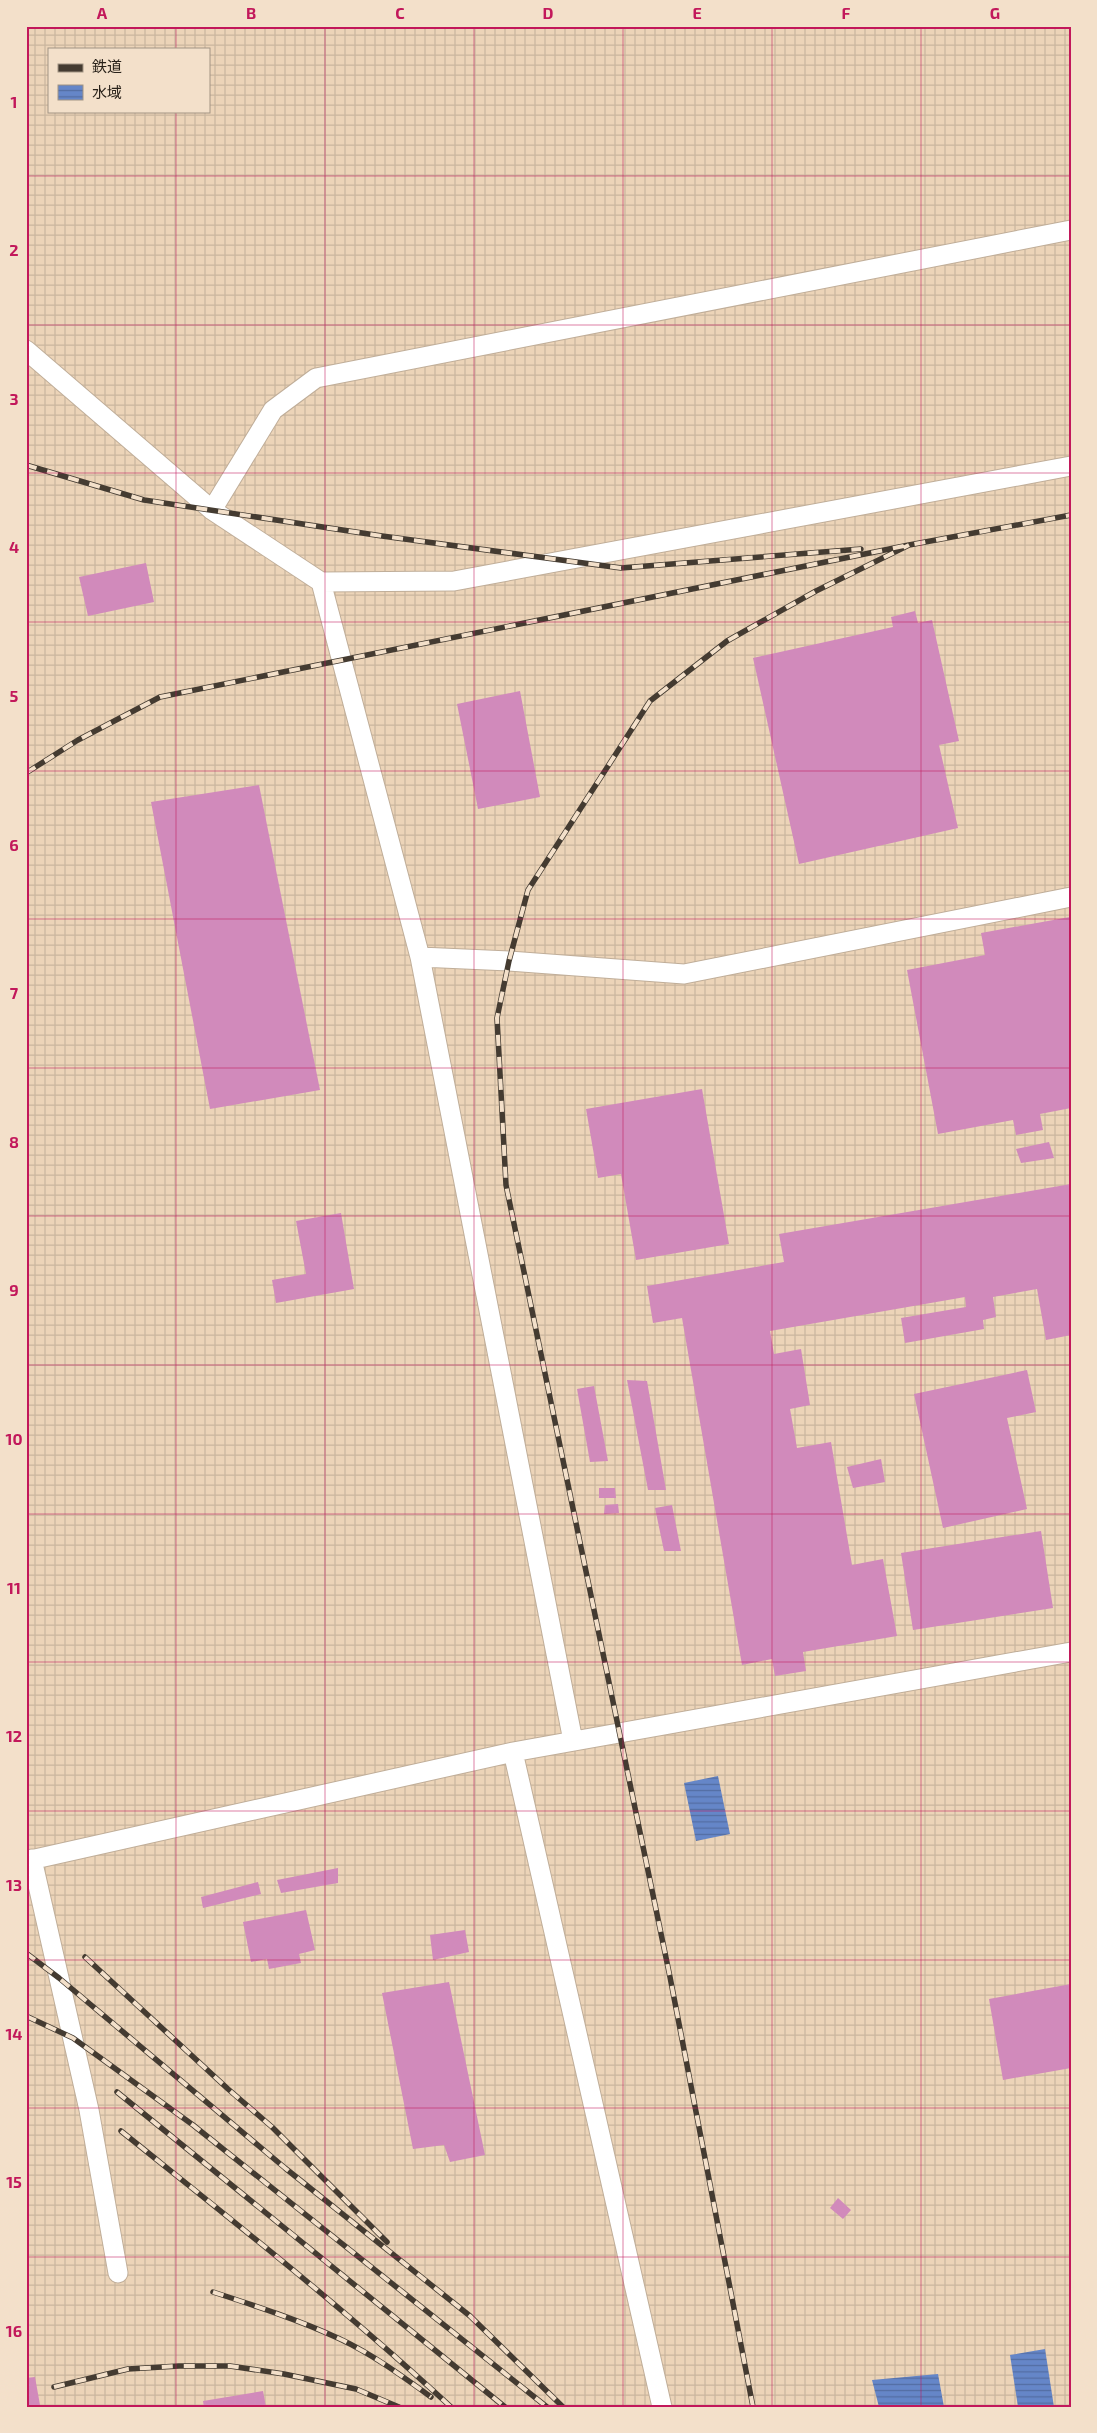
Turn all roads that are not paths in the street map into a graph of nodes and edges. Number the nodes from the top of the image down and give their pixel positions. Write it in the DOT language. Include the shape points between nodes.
graph roads {
  1 [pos="1071,230"];
  2 [pos="26,350"];
  3 [pos="1071,466"];
  4 [pos="212,510"];
  5 [pos="320,582"];
  6 [pos="1071,897"];
  7 [pos="420,957"];
  8 [pos="1071,1652"];
  9 [pos="573,1741"];
  10 [pos="513,1752"];
  11 [pos="29,1860"];
  12 [pos="118,2273"];
  13 [pos="662,2407"];
  1 -- 4 [label="lane" via="316,378 273,410"];
  2 -- 4 [label="lane"];
  3 -- 5 [label="lane" via="454,581"];
  4 -- 5 [label="lane"];
  5 -- 7 [label="lane"];
  6 -- 7 [label="lane" via="684,974"];
  7 -- 9 [label="lane"];
  8 -- 9 [label="lane"];
  9 -- 10 [label="lane"];
  10 -- 11 [label="lane"];
  10 -- 13 [label="lane"];
  11 -- 12 [label="lane" via="89,2110"];
}
